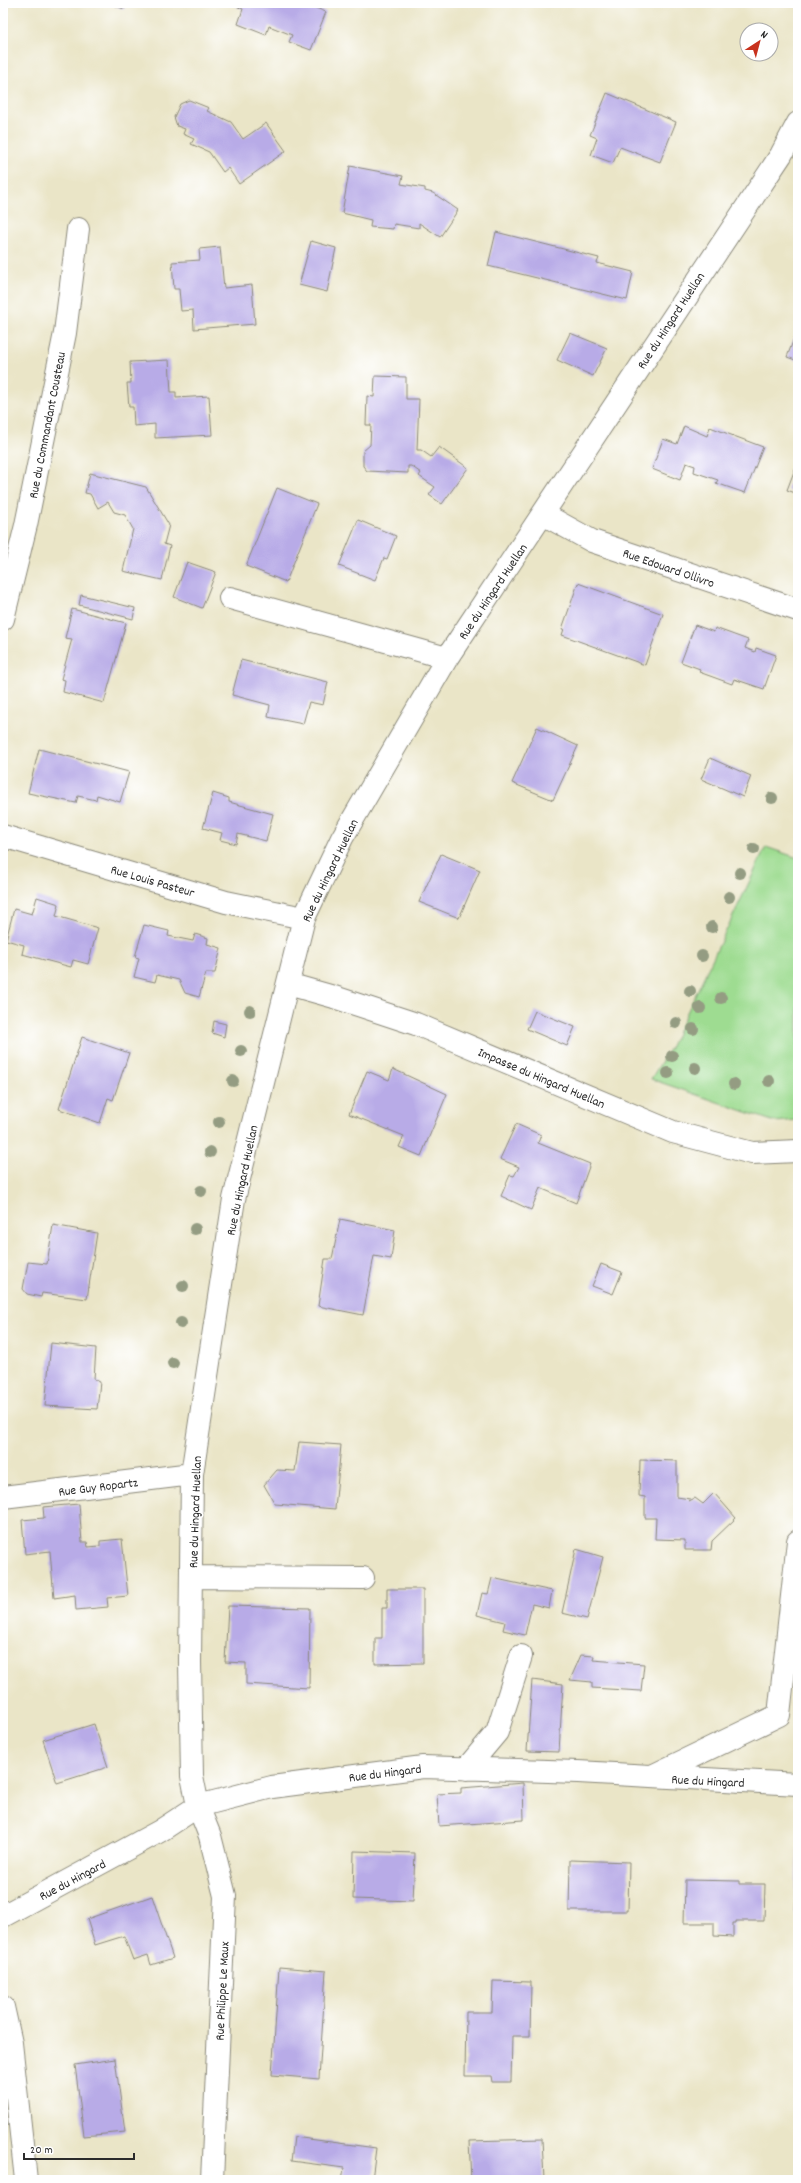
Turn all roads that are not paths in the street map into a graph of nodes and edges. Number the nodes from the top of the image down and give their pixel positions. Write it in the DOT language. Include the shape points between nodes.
graph roads {
  1 [pos="798,123"];
  2 [pos="78,229"];
  3 [pos="543,514"];
  4 [pos="230,598"];
  5 [pos="798,610"];
  6 [pos="3,619"];
  7 [pos="447,658"];
  8 [pos="3,836"];
  9 [pos="304,918"];
  10 [pos="288,984"];
  11 [pos="798,1151"];
  12 [pos="192,1474"];
  13 [pos="3,1498"];
  14 [pos="798,1541"];
  15 [pos="191,1577"];
  16 [pos="362,1578"];
  17 [pos="521,1656"];
  18 [pos="466,1769"];
  19 [pos="651,1777"];
  20 [pos="798,1784"];
  21 [pos="198,1806"];
  22 [pos="3,1916"];
  23 [pos="3,2008"];
  24 [pos="26,2180"];
  25 [pos="212,2180"];
  1 -- 3 [label="street, Rue du Hingard Huellan" via="781,155"];
  2 -- 6 [label="street, Rue du Commandant Cousteau" via="65,333 26,525"];
  3 -- 5 [label="street, Rue Edouard Ollivro" via="592,541"];
  3 -- 7 [label="street, Rue du Hingard Huellan"];
  4 -- 7 [label="street"];
  7 -- 9 [label="street, Rue du Hingard Huellan" via="342,838"];
  8 -- 9 [label="street, Rue Louis Pasteur" via="226,902"];
  9 -- 10 [label="street, Rue du Hingard Huellan"];
  10 -- 11 [label="street, Impasse du Hingard Huellan" via="334,996 416,1024 673,1132 752,1153"];
  10 -- 12 [label="street, Rue du Hingard Huellan" via="234,1199"];
  12 -- 13 [label="street, Rue Guy Ropartz"];
  12 -- 15 [label="street, Rue du Hingard Huellan"];
  14 -- 19 [label="street" via="779,1715"];
  15 -- 16 [label="street"];
  15 -- 21 [label="street, Rue du Hingard Huellan" via="192,1776"];
  17 -- 18 [label="street" via="497,1732"];
  18 -- 19 [label="street, Rue du Hingard"];
  18 -- 21 [label="street, Rue du Hingard" via="423,1767 272,1787"];
  19 -- 20 [label="street, Rue du Hingard"];
  21 -- 22 [label="street, Rue du Hingard" via="160,1831"];
  21 -- 25 [label="street, Rue Philippe Le Maux" via="210,1836 225,1896"];
  23 -- 24 [label="street" via="11,2043"];
}
